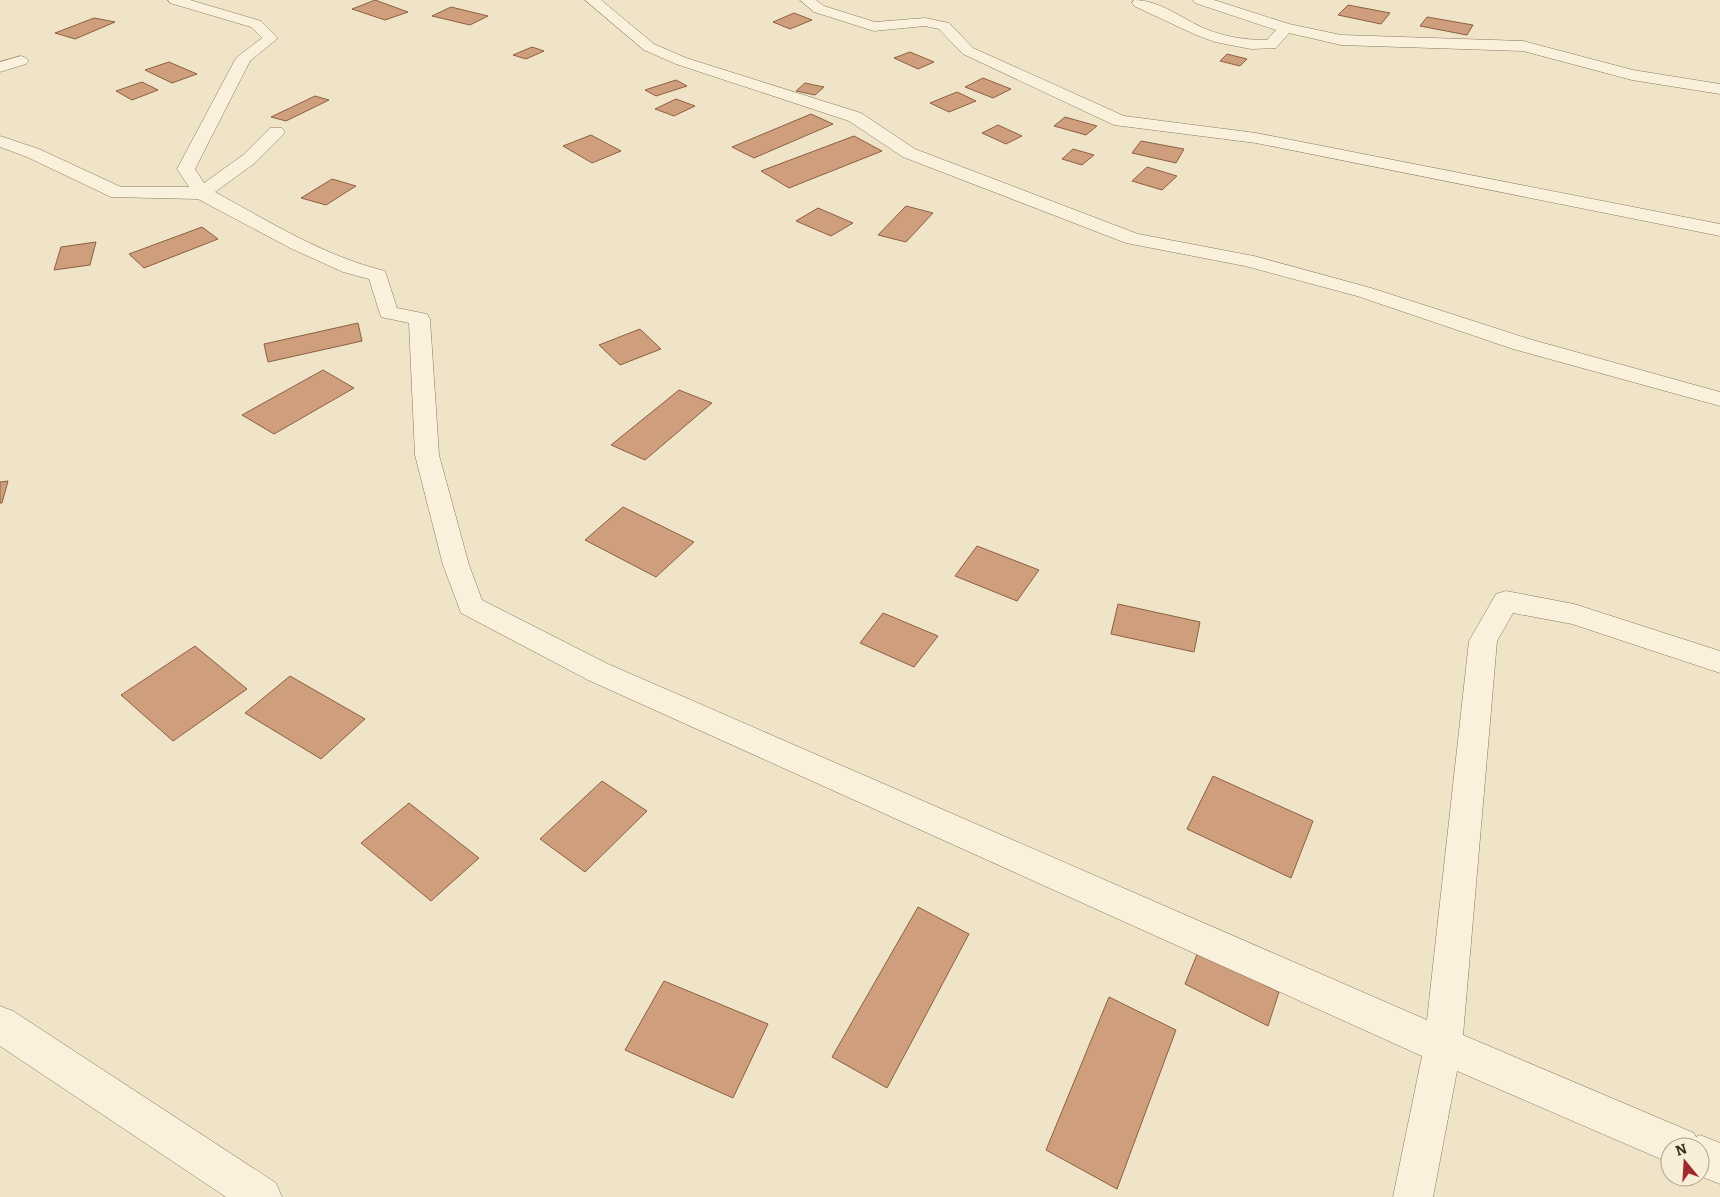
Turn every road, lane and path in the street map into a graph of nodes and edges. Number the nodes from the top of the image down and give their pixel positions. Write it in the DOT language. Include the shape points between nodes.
graph roads {
  1 [pos="175,0"];
  2 [pos="592,0"];
  3 [pos="807,0"];
  4 [pos="1200,0"];
  5 [pos="1139,3"];
  6 [pos="1285,28"];
  7 [pos="21,61"];
  8 [pos="0,67"];
  9 [pos="1720,89"];
  10 [pos="276,132"];
  11 [pos="0,141"];
  12 [pos="202,193"];
  13 [pos="1720,230"];
  14 [pos="1720,399"];
  15 [pos="1720,662"];
  16 [pos="0,1024"];
  17 [pos="1443,1046"];
  18 [pos="1660,1138"];
  19 [pos="262,1197"];
  20 [pos="1413,1197"];
  1 -- 12 [label="street" via="256,24 271,38 244,58 186,169"];
  2 -- 14 [label="street" via="649,47 681,61 855,117 909,152 1133,239 1247,260 1364,292 1521,344"];
  3 -- 13 [label="street" via="819,9 874,27 925,22 944,26 968,51 1120,121 1256,138"];
  4 -- 6 [label="street"];
  5 -- 6 [label="street" via="1157,8 1193,29 1245,46 1271,45"];
  6 -- 9 [label="street" via="1341,40 1523,46 1632,75"];
  7 -- 8 [label="street"];
  10 -- 12 [label="street" via="249,159"];
  11 -- 12 [label="street" via="118,193"];
  12 -- 17 [label="street" via="297,244 350,268 378,275 388,313 419,319 428,455 456,565 471,606 598,672"];
  15 -- 17 [label="street" via="1574,614 1506,601 1483,641"];
  16 -- 19 [label="street"];
  17 -- 18 [label="street"];
  17 -- 20 [label="street"];
}
